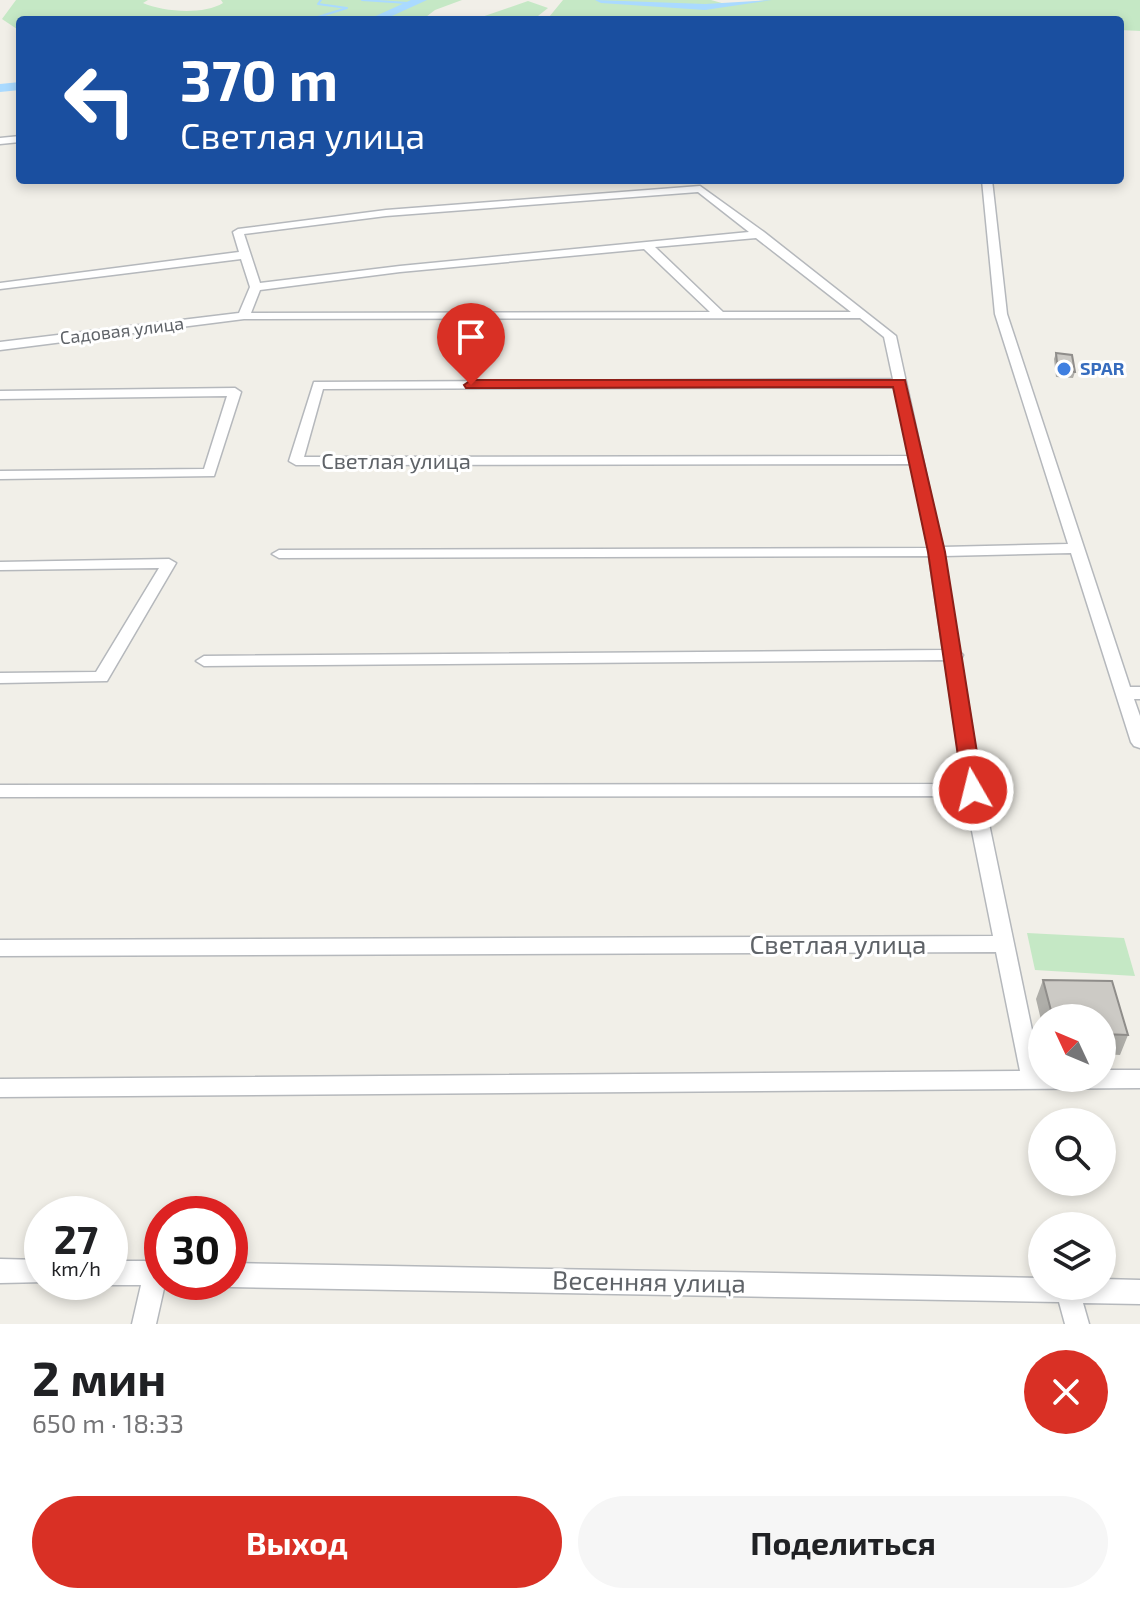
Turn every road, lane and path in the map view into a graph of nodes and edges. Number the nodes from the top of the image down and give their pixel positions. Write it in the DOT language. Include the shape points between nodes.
graph roads {
  1 [pos="987,184"];
  2 [pos="760,234"];
  3 [pos="646,245"];
  4 [pos="244,255"];
  5 [pos="0,286"];
  6 [pos="256,287"];
  7 [pos="720,315"];
  8 [pos="862,315"];
  9 [pos="244,316"];
  10 [pos="0,346"];
  11 [pos="900,383"];
  12 [pos="0,395"];
  13 [pos="916,460"];
  14 [pos="0,475"];
  15 [pos="1077,548"];
  16 [pos="936,552"];
  17 [pos="279,554"];
  18 [pos="0,566"];
  19 [pos="955,655"];
  20 [pos="204,661"];
  21 [pos="0,678"];
  22 [pos="1132,693"];
  23 [pos="1140,742"];
  24 [pos="973,790"];
  25 [pos="0,791"];
  26 [pos="1004,944"];
  27 [pos="0,948"];
  28 [pos="1028,1059"];
  29 [pos="1028,1078"];
  30 [pos="1116,1079"];
  31 [pos="1140,1079"];
  32 [pos="0,1088"];
  33 [pos="0,1271"];
  34 [pos="24,1272"];
  35 [pos="248,1275"];
  36 [pos="1028,1289"];
  37 [pos="1116,1291"];
  38 [pos="1140,1292"];
  39 [pos="151,1300"];
  40 [pos="1071,1300"];
  41 [pos="144,1324"];
  42 [pos="1077,1324"];
  1 -- 15 [label="street" via="999,306"];
  2 -- 3 [label="street"];
  2 -- 4 [label="street" via="700,189 386,213 238,232"];
  2 -- 8 [label="street"];
  3 -- 6 [label="street"];
  3 -- 7 [label="street"];
  4 -- 5 [label="street"];
  4 -- 6 [label="street"];
  6 -- 9 [label="street"];
  7 -- 8 [label="street"];
  7 -- 9 [label="street"];
  8 -- 11 [label="street" via="890,336"];
  9 -- 10 [label="street, Садовая улица"];
  11 -- 13 [label="street"];
  11 -- 13 [label="street, Светлая улица" via="318,385 296,461"];
  12 -- 14 [label="street" via="235,392 209,473"];
  13 -- 16 [label="street"];
  15 -- 16 [label="street"];
  15 -- 22 [label="street"];
  16 -- 17 [label="street"];
  16 -- 19 [label="street"];
  18 -- 21 [label="street" via="169,563 101,677"];
  19 -- 20 [label="street"];
  19 -- 24 [label="street"];
  22 -- 23 [label="street"];
  24 -- 25 [label="street"];
  24 -- 26 [label="street"];
  26 -- 27 [label="street, Светлая улица"];
  26 -- 28 [label="street"];
  29 -- 32 [label="street"];
  30 -- 31 [label="street"];
  33 -- 34 [label="street"];
  35 -- 36 [label="street, Весенняя улица"];
  37 -- 38 [label="street, Весенняя улица"];
  39 -- 41 [label="street"];
  40 -- 42 [label="street"];
}
